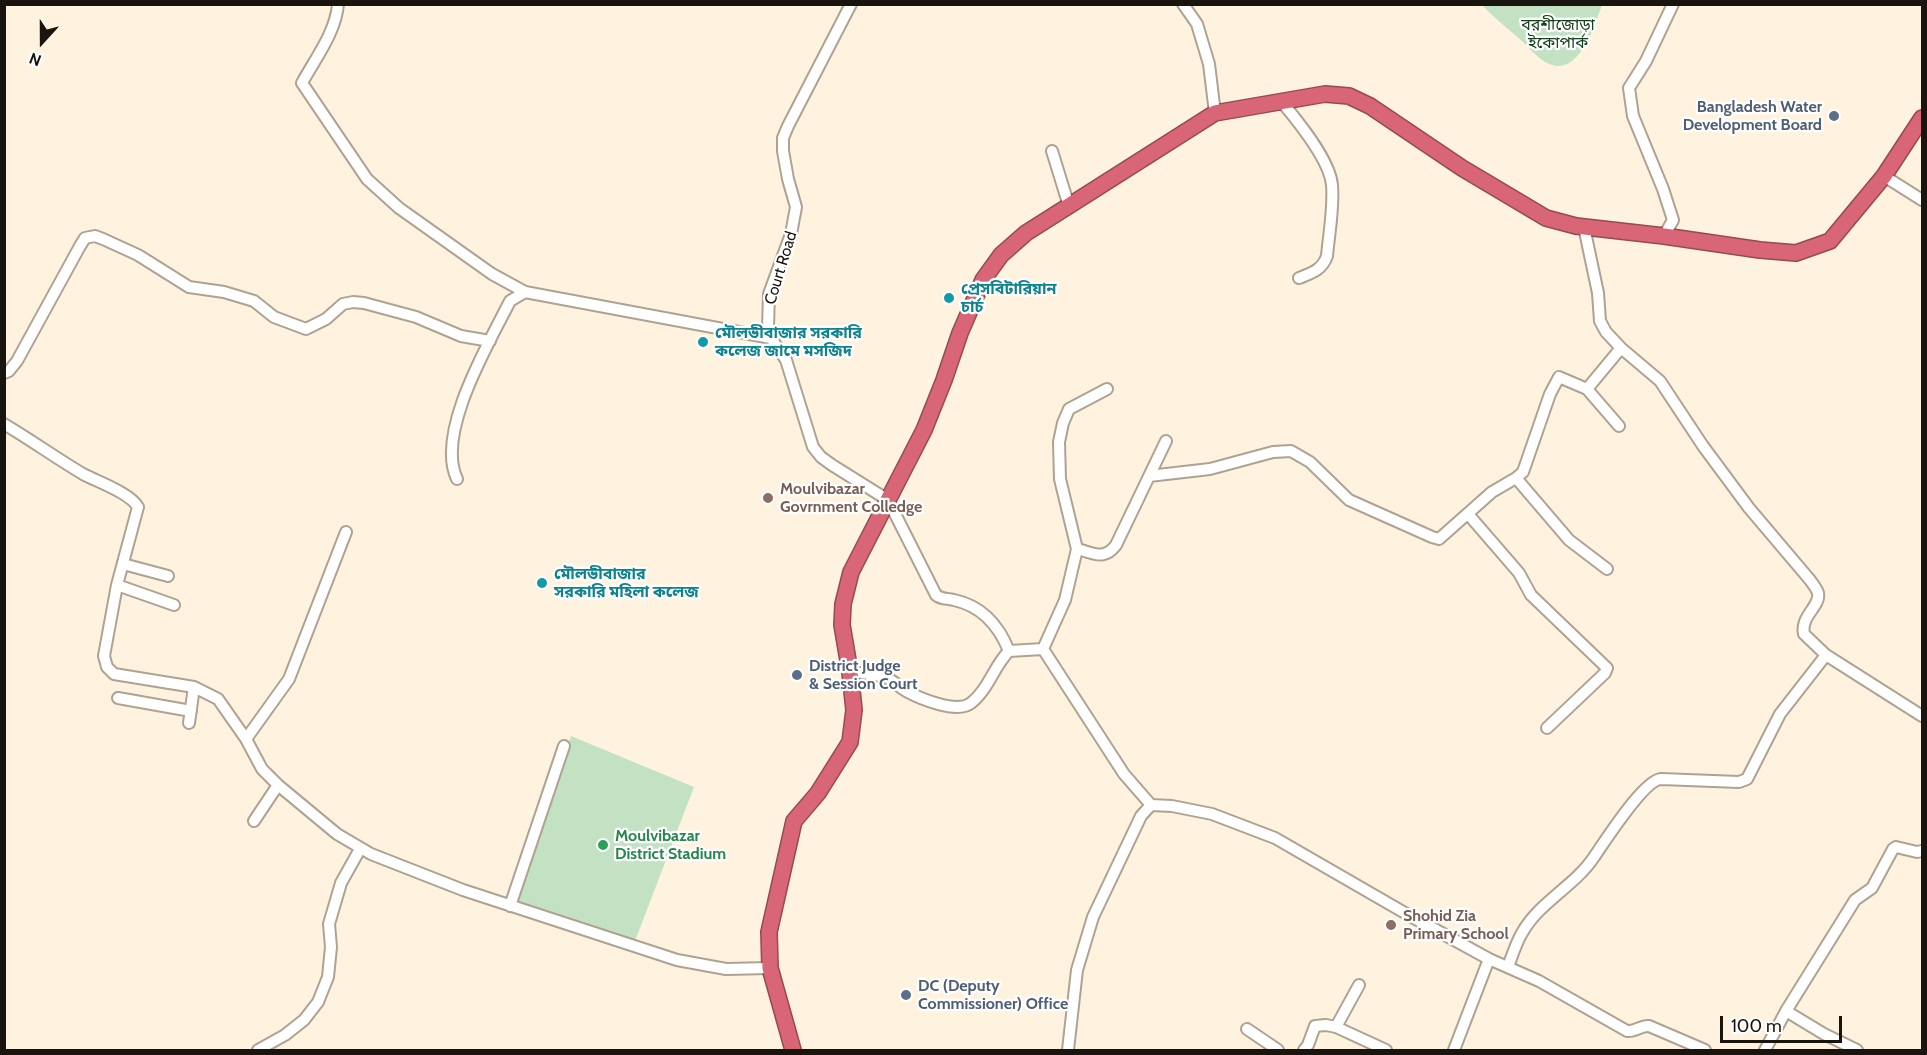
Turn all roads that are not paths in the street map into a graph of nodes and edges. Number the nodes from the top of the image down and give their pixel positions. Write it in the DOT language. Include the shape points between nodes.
graph roads {
  1 [pos="338,4"];
  2 [pos="851,4"];
  3 [pos="1183,4"];
  4 [pos="1673,4"];
  5 [pos="1281,101"];
  6 [pos="1215,113"];
  7 [pos="1923,118"];
  8 [pos="1052,151"];
  9 [pos="1884,176"];
  10 [pos="1923,200"];
  11 [pos="1069,206"];
  12 [pos="1584,227"];
  13 [pos="1664,236"];
  14 [pos="1299,278"];
  15 [pos="525,292"];
  16 [pos="771,338"];
  17 [pos="490,341"];
  18 [pos="1621,348"];
  19 [pos="4,373"];
  20 [pos="1107,389"];
  21 [pos="1587,389"];
  22 [pos="4,423"];
  23 [pos="1619,426"];
  24 [pos="1166,441"];
  25 [pos="1149,476"];
  26 [pos="1516,478"];
  27 [pos="457,479"];
  28 [pos="888,500"];
  29 [pos="1468,514"];
  30 [pos="346,532"];
  31 [pos="1077,549"];
  32 [pos="123,564"];
  33 [pos="1608,569"];
  34 [pos="168,576"];
  35 [pos="117,585"];
  36 [pos="174,605"];
  37 [pos="1042,649"];
  38 [pos="1009,651"];
  39 [pos="1826,655"];
  40 [pos="850,672"];
  41 [pos="194,687"];
  42 [pos="118,698"];
  43 [pos="191,711"];
  44 [pos="1923,716"];
  45 [pos="189,723"];
  46 [pos="1547,728"];
  47 [pos="246,739"];
  48 [pos="564,746"];
  49 [pos="278,785"];
  50 [pos="1151,805"];
  51 [pos="254,821"];
  52 [pos="360,849"];
  53 [pos="1923,851"];
  54 [pos="510,906"];
  55 [pos="1489,959"];
  56 [pos="1508,967"];
  57 [pos="770,968"];
  58 [pos="1359,985"];
  59 [pos="1786,1011"];
  60 [pos="1336,1027"];
  61 [pos="1246,1029"];
  62 [pos="258,1050"];
  63 [pos="793,1050"];
  64 [pos="1068,1050"];
  65 [pos="1278,1050"];
  66 [pos="1304,1050"];
  67 [pos="1386,1050"];
  68 [pos="1454,1050"];
  69 [pos="1705,1050"];
  70 [pos="1765,1050"];
  71 [pos="1857,1050"];
  1 -- 15 [label="street" via="326,41 302,83 312,99 367,179 399,208 492,274"];
  2 -- 16 [label="street, Court Road" via="783,138 796,207 791,234 769,294"];
  3 -- 6 [label="street" via="1197,24 1209,64"];
  4 -- 13 [label="street" via="1629,88 1633,116 1673,220"];
  5 -- 6 [label="highway"];
  5 -- 12 [label="highway" via="1325,94 1349,96 1546,218"];
  5 -- 14 [label="street" via="1299,121 1328,168 1332,184 1327,256 1315,272"];
  6 -- 11 [label="highway"];
  7 -- 9 [label="highway"];
  8 -- 11 [label="street"];
  9 -- 10 [label="street"];
  9 -- 13 [label="highway" via="1830,241 1796,253"];
  11 -- 28 [label="highway" via="1026,233 1001,255 983,280 924,430"];
  12 -- 13 [label="highway"];
  12 -- 18 [label="street" via="1600,321"];
  15 -- 16 [label="street"];
  15 -- 17 [label="street" via="510,301"];
  16 -- 28 [label="street, Court Road" via="786,360 813,447 832,465"];
  17 -- 19 [label="street" via="461,336 416,317 364,303 343,304 326,320 306,329 274,317 254,301 189,287 138,255 95,236 85,238 17,361"];
  17 -- 27 [label="street" via="463,400 451,443 452,469"];
  18 -- 21 [label="street"];
  18 -- 39 [label="street" via="1660,381 1749,508 1810,580 1818,598 1803,621 1804,634"];
  20 -- 31 [label="street" via="1069,409 1059,442 1060,479"];
  21 -- 23 [label="street"];
  21 -- 26 [label="street" via="1559,377 1522,472"];
  22 -- 32 [label="street" via="136,504 138,512"];
  24 -- 25 [label="street"];
  25 -- 29 [label="street" via="1210,469 1291,451 1310,462 1349,500 1432,537 1446,535"];
  25 -- 31 [label="street" via="1110,553"];
  26 -- 29 [label="street" via="1492,492"];
  26 -- 33 [label="street" via="1569,540"];
  28 -- 38 [label="street" via="936,595 962,602 987,616 1002,634"];
  28 -- 40 [label="highway" via="851,572 843,604 842,625"];
  29 -- 46 [label="street" via="1519,573 1531,595 1607,668"];
  30 -- 47 [label="street" via="289,679"];
  31 -- 37 [label="street" via="1065,600"];
  32 -- 34 [label="street"];
  32 -- 35 [label="street"];
  35 -- 36 [label="street"];
  35 -- 41 [label="street" via="104,656 107,667 114,674"];
  37 -- 38 [label="street"];
  37 -- 50 [label="street" via="1124,774"];
  38 -- 40 [label="street" via="984,689 962,708 916,695 880,676"];
  39 -- 44 [label="street"];
  39 -- 56 [label="street" via="1780,714 1747,779 1739,783 1653,781 1621,817 1589,865 1525,929"];
  40 -- 57 [label="highway" via="854,710 850,742 818,793 794,821 769,932"];
  41 -- 43 [label="street"];
  41 -- 47 [label="street" via="218,699"];
  42 -- 43 [label="street"];
  43 -- 45 [label="street"];
  47 -- 49 [label="street" via="262,769"];
  48 -- 54 [label="street"];
  49 -- 51 [label="street"];
  49 -- 52 [label="street"];
  50 -- 55 [label="street" via="1212,814 1275,838"];
  50 -- 64 [label="street" via="1141,816 1093,917 1077,970"];
  52 -- 54 [label="street"];
  52 -- 62 [label="street" via="341,883 330,924 328,977 318,1002 304,1020"];
  53 -- 59 [label="street" via="1893,849 1872,888 1855,900"];
  54 -- 57 [label="street" via="677,960 726,969"];
  55 -- 56 [label="street"];
  55 -- 68 [label="street"];
  56 -- 69 [label="street" via="1628,1031 1649,1026"];
  57 -- 63 [label="highway"];
  58 -- 60 [label="street"];
  59 -- 70 [label="street"];
  59 -- 71 [label="street"];
  60 -- 66 [label="street" via="1315,1026"];
  60 -- 67 [label="street"];
  61 -- 65 [label="street"];
}
